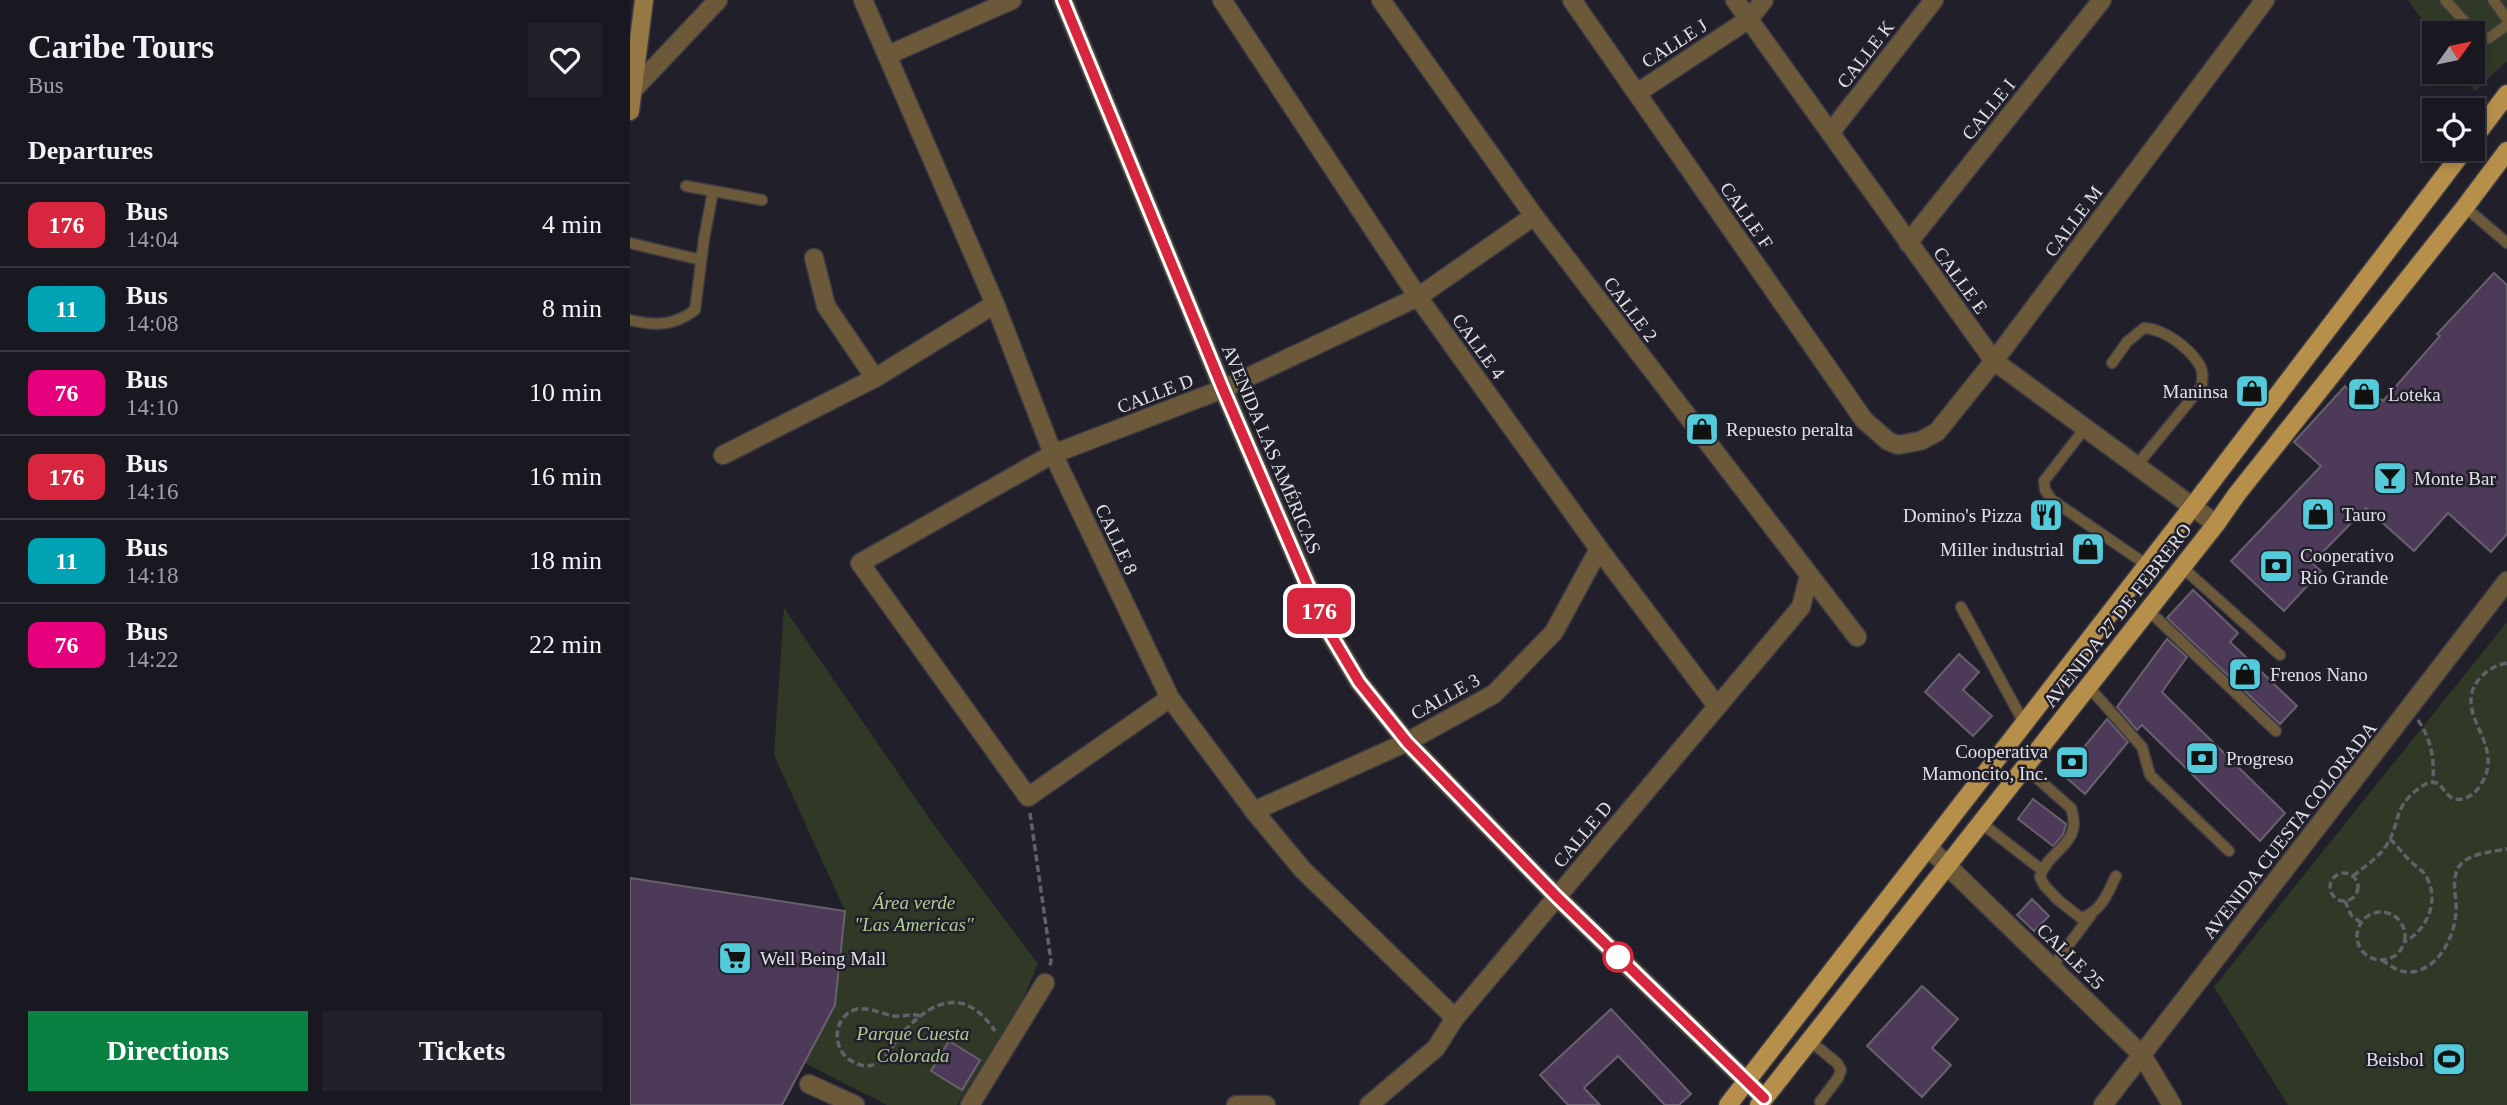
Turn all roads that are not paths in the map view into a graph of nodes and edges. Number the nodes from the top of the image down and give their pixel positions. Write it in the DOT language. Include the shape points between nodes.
graph roads {
  1 [pos="644,0"];
  2 [pos="718,0"];
  3 [pos="863,0"];
  4 [pos="1012,0"];
  5 [pos="1063,0"];
  6 [pos="1222,0"];
  7 [pos="1381,0"];
  8 [pos="1572,0"];
  9 [pos="1735,0"];
  10 [pos="1764,0"];
  11 [pos="1934,0"];
  12 [pos="2102,0"];
  13 [pos="2265,0"];
  14 [pos="2445,0"];
  15 [pos="2493,0"];
  16 [pos="1749,19"];
  17 [pos="2507,19"];
  18 [pos="2507,25"];
  19 [pos="888,55"];
  20 [pos="633,67"];
  21 [pos="633,90"];
  22 [pos="1637,93"];
  23 [pos="2507,94"];
  24 [pos="630,111"];
  25 [pos="2485,123"];
  26 [pos="1830,133"];
  27 [pos="2507,151"];
  28 [pos="2456,161"];
  29 [pos="686,186"];
  30 [pos="713,191"];
  31 [pos="762,200"];
  32 [pos="2465,207"];
  33 [pos="1534,216"];
  34 [pos="630,243"];
  35 [pos="1908,243"];
  36 [pos="2507,243"];
  37 [pos="814,258"];
  38 [pos="701,260"];
  39 [pos="1418,297"];
  40 [pos="995,304"];
  41 [pos="630,320"];
  42 [pos="1994,361"];
  43 [pos="2112,363"];
  44 [pos="875,378"];
  45 [pos="1223,389"];
  46 [pos="2085,428"];
  47 [pos="1898,445"];
  48 [pos="723,454"];
  49 [pos="1053,454"];
  50 [pos="2137,465"];
  51 [pos="2193,506"];
  52 [pos="2216,524"];
  53 [pos="1599,549"];
  54 [pos="2147,565"];
  55 [pos="2182,567"];
  56 [pos="1809,576"];
  57 [pos="2507,580"];
  58 [pos="1961,607"];
  59 [pos="2148,610"];
  60 [pos="1857,636"];
  61 [pos="2280,655"];
  62 [pos="2088,686"];
  63 [pos="1170,698"];
  64 [pos="1717,706"];
  65 [pos="2024,723"];
  66 [pos="2276,732"];
  67 [pos="1407,742"];
  68 [pos="2024,767"];
  69 [pos="1254,811"];
  70 [pos="1980,822"];
  71 [pos="1928,847"];
  72 [pos="2229,851"];
  73 [pos="1948,866"];
  74 [pos="2042,870"];
  75 [pos="2116,876"];
  76 [pos="1557,897"];
  77 [pos="2091,915"];
  78 [pos="2052,967"];
  79 [pos="1045,983"];
  80 [pos="1455,1018"];
  81 [pos="1810,1041"];
  82 [pos="2143,1055"];
  83 [pos="1746,1081"];
  84 [pos="809,1084"];
  85 [pos="1761,1102"];
  86 [pos="1820,1102"];
  87 [pos="855,1105"];
  88 [pos="970,1105"];
  89 [pos="1236,1105"];
  90 [pos="1266,1105"];
  91 [pos="1369,1105"];
  92 [pos="1728,1105"];
  93 [pos="2103,1105"];
  94 [pos="2172,1105"];
  1 -- 20 [label="main road"];
  2 -- 21 [label="street"];
  3 -- 19 [label="street, CALLE 8"];
  4 -- 19 [label="street"];
  5 -- 45 [label="street, AVENIDA LAS AMÉRICAS"];
  6 -- 39 [label="street, CALLE 4"];
  7 -- 33 [label="street, CALLE 2"];
  8 -- 22 [label="street, CALLE F"];
  9 -- 16 [label="street, CALLE E"];
  10 -- 16 [label="street, CALLE J"];
  11 -- 26 [label="street, CALLE K"];
  12 -- 35 [label="street, CALLE I"];
  13 -- 42 [label="street, CALLE M"];
  14 -- 18 [label="lane" via="2478,36 2489,38"];
  15 -- 17 [label="lane"];
  16 -- 22 [label="street, CALLE J"];
  16 -- 26 [label="street, CALLE E"];
  19 -- 40 [label="street, CALLE 8"];
  20 -- 21 [label="main road"];
  21 -- 24 [label="main road"];
  22 -- 47 [label="street, CALLE F" via="1864,420"];
  23 -- 25 [label="main road"];
  26 -- 35 [label="street, CALLE E"];
  27 -- 32 [label="main road, AVENIDA 27 DE FEBRERO"];
  28 -- 51 [label="main road, AVENIDA 27 DE FEBRERO"];
  29 -- 30 [label="lane"];
  30 -- 31 [label="lane"];
  30 -- 38 [label="lane"];
  32 -- 36 [label="lane"];
  32 -- 52 [label="main road, AVENIDA 27 DE FEBRERO"];
  33 -- 39 [label="street, CALLE D"];
  33 -- 56 [label="street, CALLE 2"];
  34 -- 38 [label="lane"];
  35 -- 42 [label="street, CALLE E"];
  37 -- 44 [label="street" via="825,306"];
  38 -- 41 [label="lane" via="695,310 665,325"];
  39 -- 45 [label="street, CALLE D"];
  39 -- 53 [label="street, CALLE 4"];
  40 -- 44 [label="street"];
  40 -- 49 [label="street, CALLE 8"];
  42 -- 46 [label="street, CALLE E"];
  42 -- 47 [label="street, CALLE M" via="1937,432"];
  43 -- 50 [label="lane" via="2144,328 2158,329 2199,364 2203,374 2202,386"];
  44 -- 48 [label="street"];
  45 -- 49 [label="street, CALLE D"];
  45 -- 67 [label="street, AVENIDA LAS AMÉRICAS" via="1325,625 1359,682"];
  46 -- 50 [label="street, CALLE E"];
  46 -- 54 [label="lane" via="2044,481 2045,490 2052,500"];
  49 -- 63 [label="street, CALLE 8"];
  49 -- 63 [label="street, CALLE D" via="860,563 1028,797"];
  50 -- 51 [label="street, CALLE E"];
  51 -- 52 [label="street, CALLE E"];
  51 -- 54 [label="main road, AVENIDA 27 DE FEBRERO"];
  52 -- 55 [label="main road, AVENIDA 27 DE FEBRERO"];
  53 -- 64 [label="street, CALLE 4"];
  53 -- 67 [label="street, CALLE 3" via="1554,632 1494,694"];
  54 -- 65 [label="main road, AVENIDA 27 DE FEBRERO"];
  55 -- 59 [label="main road, AVENIDA 27 DE FEBRERO"];
  55 -- 61 [label="lane"];
  56 -- 60 [label="street, CALLE 2"];
  56 -- 64 [label="street, CALLE D" via="1801,607"];
  57 -- 82 [label="street, AVENIDA CUESTA COLORADA"];
  58 -- 65 [label="lane"];
  59 -- 62 [label="main road, AVENIDA 27 DE FEBRERO"];
  59 -- 66 [label="lane"];
  62 -- 68 [label="main road, AVENIDA 27 DE FEBRERO"];
  62 -- 72 [label="lane" via="2142,747 2150,775"];
  63 -- 69 [label="street, CALLE 8"];
  64 -- 76 [label="street, CALLE D"];
  65 -- 71 [label="main road, AVENIDA 27 DE FEBRERO"];
  67 -- 69 [label="street, CALLE 3"];
  67 -- 76 [label="street, AVENIDA LAS AMÉRICAS"];
  68 -- 70 [label="main road, AVENIDA 27 DE FEBRERO"];
  68 -- 74 [label="lane" via="2071,808 2074,817 2074,832"];
  69 -- 80 [label="street, CALLE 8" via="1302,869"];
  70 -- 73 [label="main road, AVENIDA 27 DE FEBRERO"];
  70 -- 74 [label="lane"];
  71 -- 73 [label="street, CALLE 25"];
  71 -- 83 [label="main road, AVENIDA 27 DE FEBRERO"];
  73 -- 78 [label="street, CALLE 25"];
  73 -- 81 [label="main road, AVENIDA 27 DE FEBRERO"];
  74 -- 77 [label="lane" via="2043,885 2058,900 2081,918"];
  75 -- 77 [label="lane"];
  76 -- 80 [label="street, CALLE D"];
  76 -- 83 [label="street, AVENIDA LAS AMÉRICAS"];
  77 -- 78 [label="lane"];
  78 -- 82 [label="street, CALLE 25"];
  79 -- 88 [label="street"];
  80 -- 91 [label="street, CALLE D" via="1436,1048"];
  81 -- 85 [label="main road, AVENIDA 27 DE FEBRERO"];
  81 -- 86 [label="lane" via="1841,1070"];
  82 -- 93 [label="street, AVENIDA CUESTA COLORADA"];
  82 -- 94 [label="street, CALLE 25"];
  83 -- 85 [label="street, AVENIDA LAS AMÉRICAS"];
  83 -- 92 [label="main road, AVENIDA 27 DE FEBRERO"];
  84 -- 87 [label="street"];
  89 -- 90 [label="street"];
}
